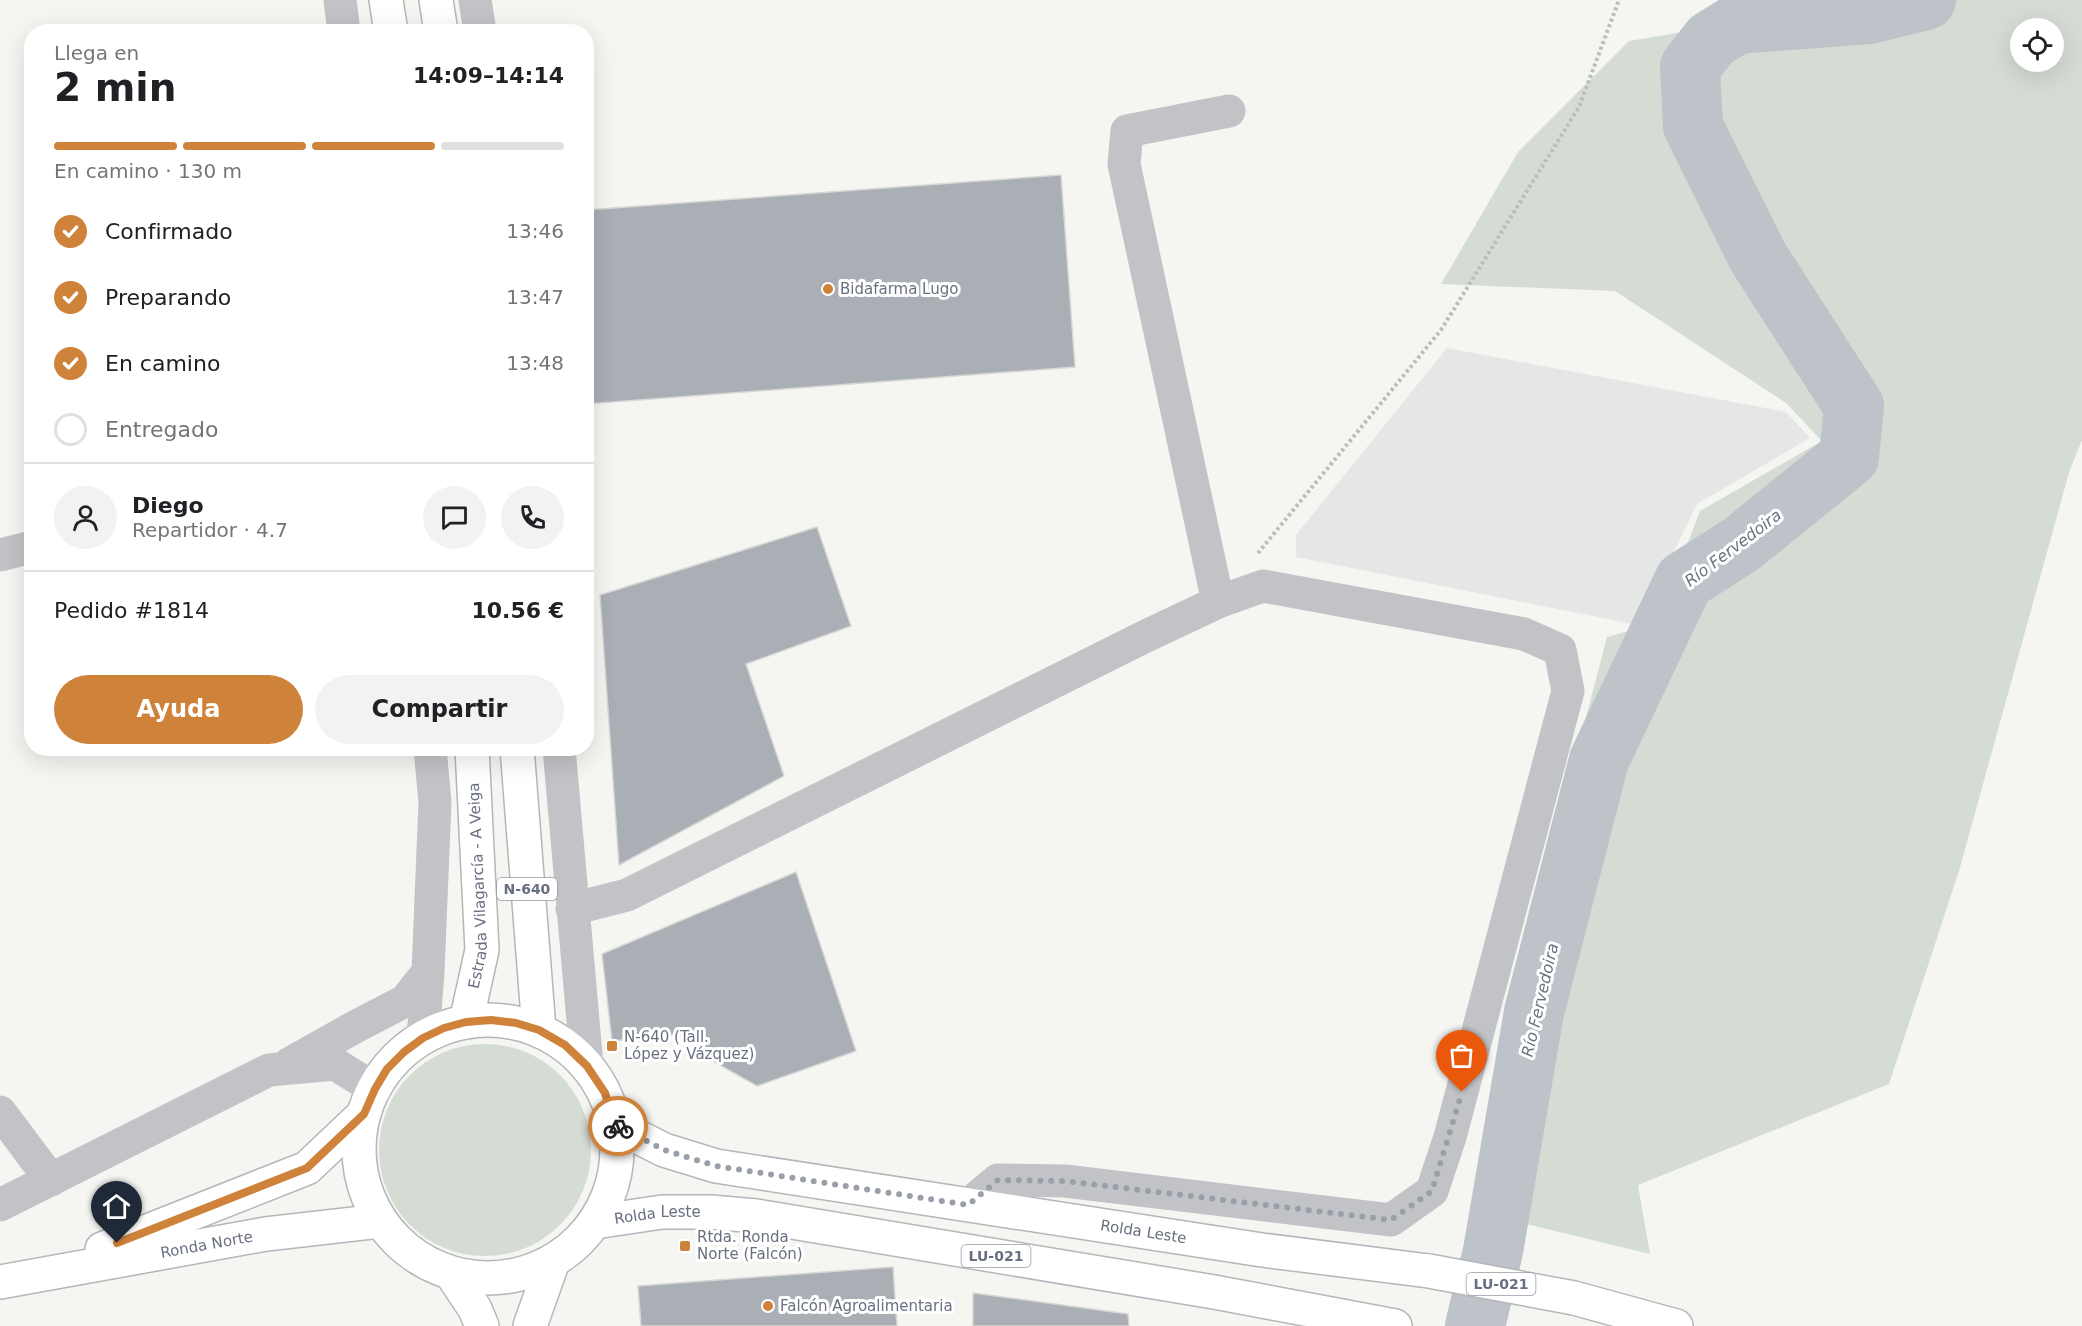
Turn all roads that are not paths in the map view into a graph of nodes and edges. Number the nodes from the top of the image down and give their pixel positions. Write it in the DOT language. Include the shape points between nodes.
graph roads {
  1 [pos="340,0"];
  2 [pos="386,0"];
  3 [pos="436,0"];
  4 [pos="475,0"];
  5 [pos="343,24"];
  6 [pos="390,24"];
  7 [pos="440,24"];
  8 [pos="479,24"];
  9 [pos="1229,111"];
  10 [pos="24,549"];
  11 [pos="0,555"];
  12 [pos="1218,602"];
  13 [pos="431,756"];
  14 [pos="471,756"];
  15 [pos="518,756"];
  16 [pos="560,756"];
  17 [pos="572,909"];
  18 [pos="428,972"];
  19 [pos="466,1022"];
  20 [pos="539,1030"];
  21 [pos="423,1038"];
  22 [pos="587,1066"];
  23 [pos="280,1069"];
  24 [pos="369,1101"];
  25 [pos="0,1112"];
  26 [pos="615,1125"];
  27 [pos="51,1180"];
  28 [pos="0,1205"];
  29 [pos="968,1205"];
  30 [pos="380,1221"];
  31 [pos="595,1222"];
  32 [pos="553,1261"];
  33 [pos="452,1273"];
  34 [pos="33,1276"];
  35 [pos="0,1282"];
  36 [pos="482,1326"];
  37 [pos="530,1326"];
  38 [pos="1395,1326"];
  39 [pos="1676,1326"];
  1 -- 5 [label="street"];
  2 -- 6 [label="main road"];
  3 -- 7 [label="main road"];
  4 -- 8 [label="street"];
  9 -- 12 [label="street" via="1127,131 1124,164"];
  10 -- 11 [label="street"];
  12 -- 17 [label="street" via="627,895"];
  12 -- 29 [label="street" via="1263,586 1524,634 1560,650 1568,691 1450,1137 1432,1191 1391,1220 1065,1181 998,1180"];
  13 -- 18 [label="street" via="435,802"];
  14 -- 19 [label="main road, Estrada Vilagarcía - A Veiga / N-640" via="482,950"];
  15 -- 20 [label="main road, N-640"];
  16 -- 17 [label="street"];
  17 -- 22 [label="street"];
  18 -- 21 [label="street"];
  18 -- 23 [label="street" via="405,1001"];
  19 -- 20 [label="main road" via="491,1020"];
  19 -- 21 [label="main road"];
  20 -- 22 [label="main road" via="565,1045"];
  21 -- 24 [label="main road" via="387,1069"];
  22 -- 26 [label="main road" via="605,1093"];
  23 -- 24 [label="street" via="335,1064"];
  23 -- 27 [label="street" via="269,1070"];
  24 -- 30 [label="main road" via="359,1150 365,1187"];
  24 -- 34 [label="main road, Ronda Norte" via="307,1168"];
  25 -- 27 [label="street"];
  26 -- 29 [label="main road, Rolda Leste / LU-021" via="664,1150 716,1166"];
  26 -- 31 [label="main road" via="617,1158 610,1192"];
  27 -- 28 [label="street"];
  29 -- 39 [label="main road, Rolda Leste / LU-021, bridge" via="1262,1250 1429,1270 1574,1298"];
  30 -- 33 [label="main road" via="411,1253"];
  30 -- 34 [label="main road, Ronda Norte" via="266,1234"];
  31 -- 32 [label="main road" via="576,1244"];
  31 -- 38 [label="main road, Rolda Leste / LU-021" via="662,1212 756,1216"];
  32 -- 33 [label="main road" via="503,1278"];
  32 -- 37 [label="main road"];
  33 -- 36 [label="main road"];
  34 -- 35 [label="main road, Ronda Norte"];
}
